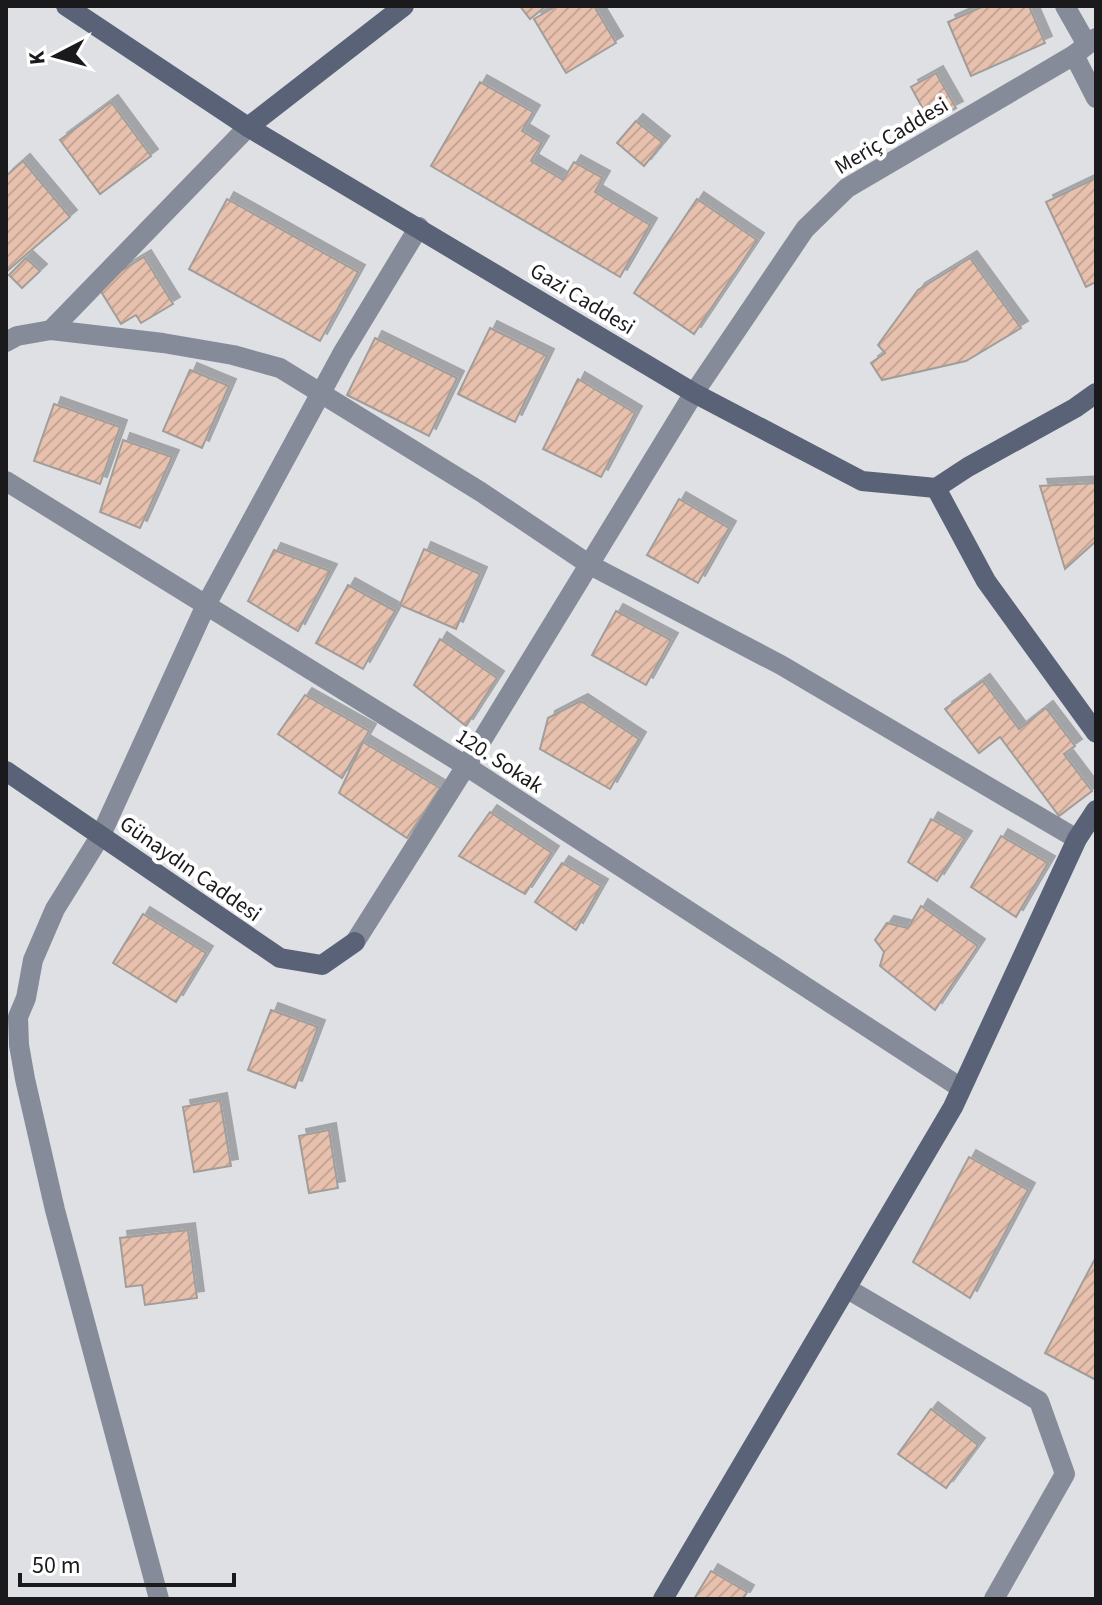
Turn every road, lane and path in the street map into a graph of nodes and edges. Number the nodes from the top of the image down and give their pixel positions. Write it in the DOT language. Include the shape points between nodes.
graph roads {
  1 [pos="66,6"];
  2 [pos="404,6"];
  3 [pos="1065,6"];
  4 [pos="1085,45"];
  5 [pos="1096,98"];
  6 [pos="248,127"];
  7 [pos="419,227"];
  8 [pos="51,330"];
  9 [pos="6,342"];
  10 [pos="321,393"];
  11 [pos="694,393"];
  12 [pos="1096,393"];
  13 [pos="6,481"];
  14 [pos="936,488"];
  15 [pos="590,565"];
  16 [pos="206,605"];
  17 [pos="1096,733"];
  18 [pos="466,766"];
  19 [pos="6,771"];
  20 [pos="1096,810"];
  21 [pos="101,835"];
  22 [pos="1077,839"];
  23 [pos="355,942"];
  24 [pos="961,1088"];
  25 [pos="846,1288"];
  26 [pos="159,1599"];
  27 [pos="663,1599"];
  28 [pos="994,1599"];
  1 -- 6 [label="street, Gazi Caddesi"];
  2 -- 6 [label="street"];
  3 -- 4 [label="street"];
  4 -- 5 [label="street"];
  4 -- 11 [label="street, Meriç Caddesi" via="847,188 805,229"];
  6 -- 7 [label="street, Gazi Caddesi"];
  6 -- 8 [label="street"];
  7 -- 10 [label="street"];
  7 -- 11 [label="street, Gazi Caddesi"];
  8 -- 9 [label="street"];
  8 -- 10 [label="street" via="233,355 280,368"];
  10 -- 15 [label="street"];
  10 -- 16 [label="street"];
  11 -- 14 [label="street, Gazi Caddesi" via="862,481"];
  11 -- 15 [label="street, Meriç Caddesi"];
  12 -- 14 [label="street"];
  13 -- 16 [label="street, 120. Sokak"];
  14 -- 17 [label="street" via="986,581"];
  15 -- 18 [label="street, Meriç Caddesi"];
  15 -- 22 [label="street" via="781,665"];
  16 -- 18 [label="street, 120. Sokak"];
  16 -- 21 [label="street"];
  18 -- 23 [label="street, Meriç Caddesi"];
  18 -- 24 [label="street, 120. Sokak"];
  19 -- 21 [label="street, Günaydın Caddesi"];
  20 -- 22 [label="street"];
  21 -- 23 [label="street, Günaydın Caddesi" via="280,958 322,965"];
  21 -- 26 [label="street" via="55,909 33,960 18,1017 19,1045 55,1210"];
  22 -- 24 [label="street"];
  24 -- 25 [label="street"];
  25 -- 27 [label="street"];
  25 -- 28 [label="street" via="1039,1401 1065,1474"];
}
